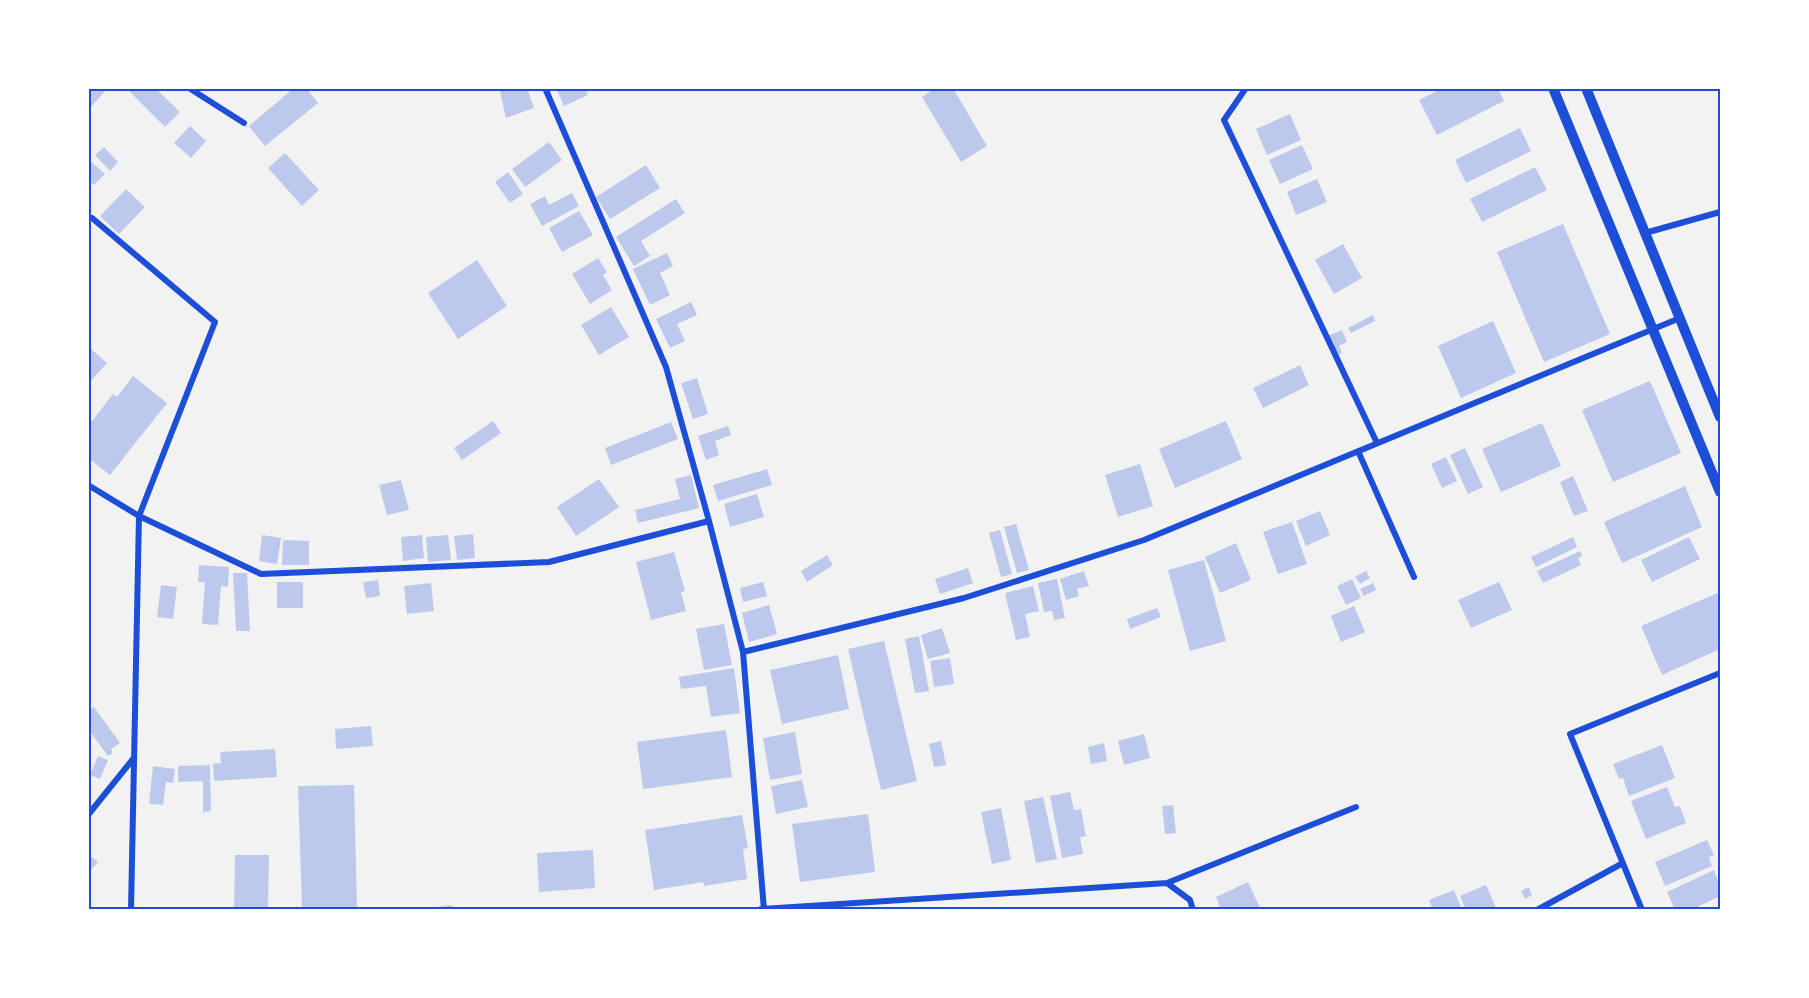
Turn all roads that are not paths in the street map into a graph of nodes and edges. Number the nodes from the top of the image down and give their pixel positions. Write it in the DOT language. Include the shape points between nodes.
graph roads {
  1 [pos="189,88"];
  2 [pos="545,88"];
  3 [pos="1246,88"];
  4 [pos="1553,88"];
  5 [pos="1586,88"];
  6 [pos="244,123"];
  7 [pos="1720,212"];
  8 [pos="92,218"];
  9 [pos="1645,233"];
  10 [pos="1680,318"];
  11 [pos="1653,329"];
  12 [pos="1720,417"];
  13 [pos="1377,443"];
  14 [pos="1358,451"];
  15 [pos="88,485"];
  16 [pos="1720,492"];
  17 [pos="139,516"];
  18 [pos="709,521"];
  19 [pos="1414,577"];
  20 [pos="742,652"];
  21 [pos="1720,673"];
  22 [pos="134,758"];
  23 [pos="1356,807"];
  24 [pos="88,815"];
  25 [pos="1623,863"];
  26 [pos="1167,883"];
  27 [pos="131,909"];
  28 [pos="763,909"];
  29 [pos="1193,909"];
  30 [pos="1537,909"];
  31 [pos="1642,909"];
  1 -- 6 [label="street"];
  2 -- 18 [label="street" via="666,367"];
  3 -- 13 [label="street" via="1224,120"];
  4 -- 11 [label="street"];
  5 -- 9 [label="street"];
  7 -- 9 [label="street"];
  8 -- 17 [label="street" via="215,322"];
  9 -- 10 [label="street"];
  10 -- 11 [label="street"];
  10 -- 12 [label="street"];
  11 -- 13 [label="street"];
  11 -- 16 [label="street"];
  13 -- 14 [label="street"];
  14 -- 19 [label="street"];
  14 -- 20 [label="street" via="1122,547 964,598"];
  15 -- 17 [label="street"];
  17 -- 18 [label="street" via="261,574 549,562"];
  17 -- 22 [label="street"];
  18 -- 20 [label="street"];
  20 -- 28 [label="street"];
  21 -- 25 [label="street" via="1570,734"];
  22 -- 24 [label="street"];
  22 -- 27 [label="street"];
  23 -- 26 [label="street"];
  25 -- 30 [label="street"];
  25 -- 31 [label="street"];
  26 -- 28 [label="street"];
  26 -- 29 [label="street" via="1190,900"];
}
